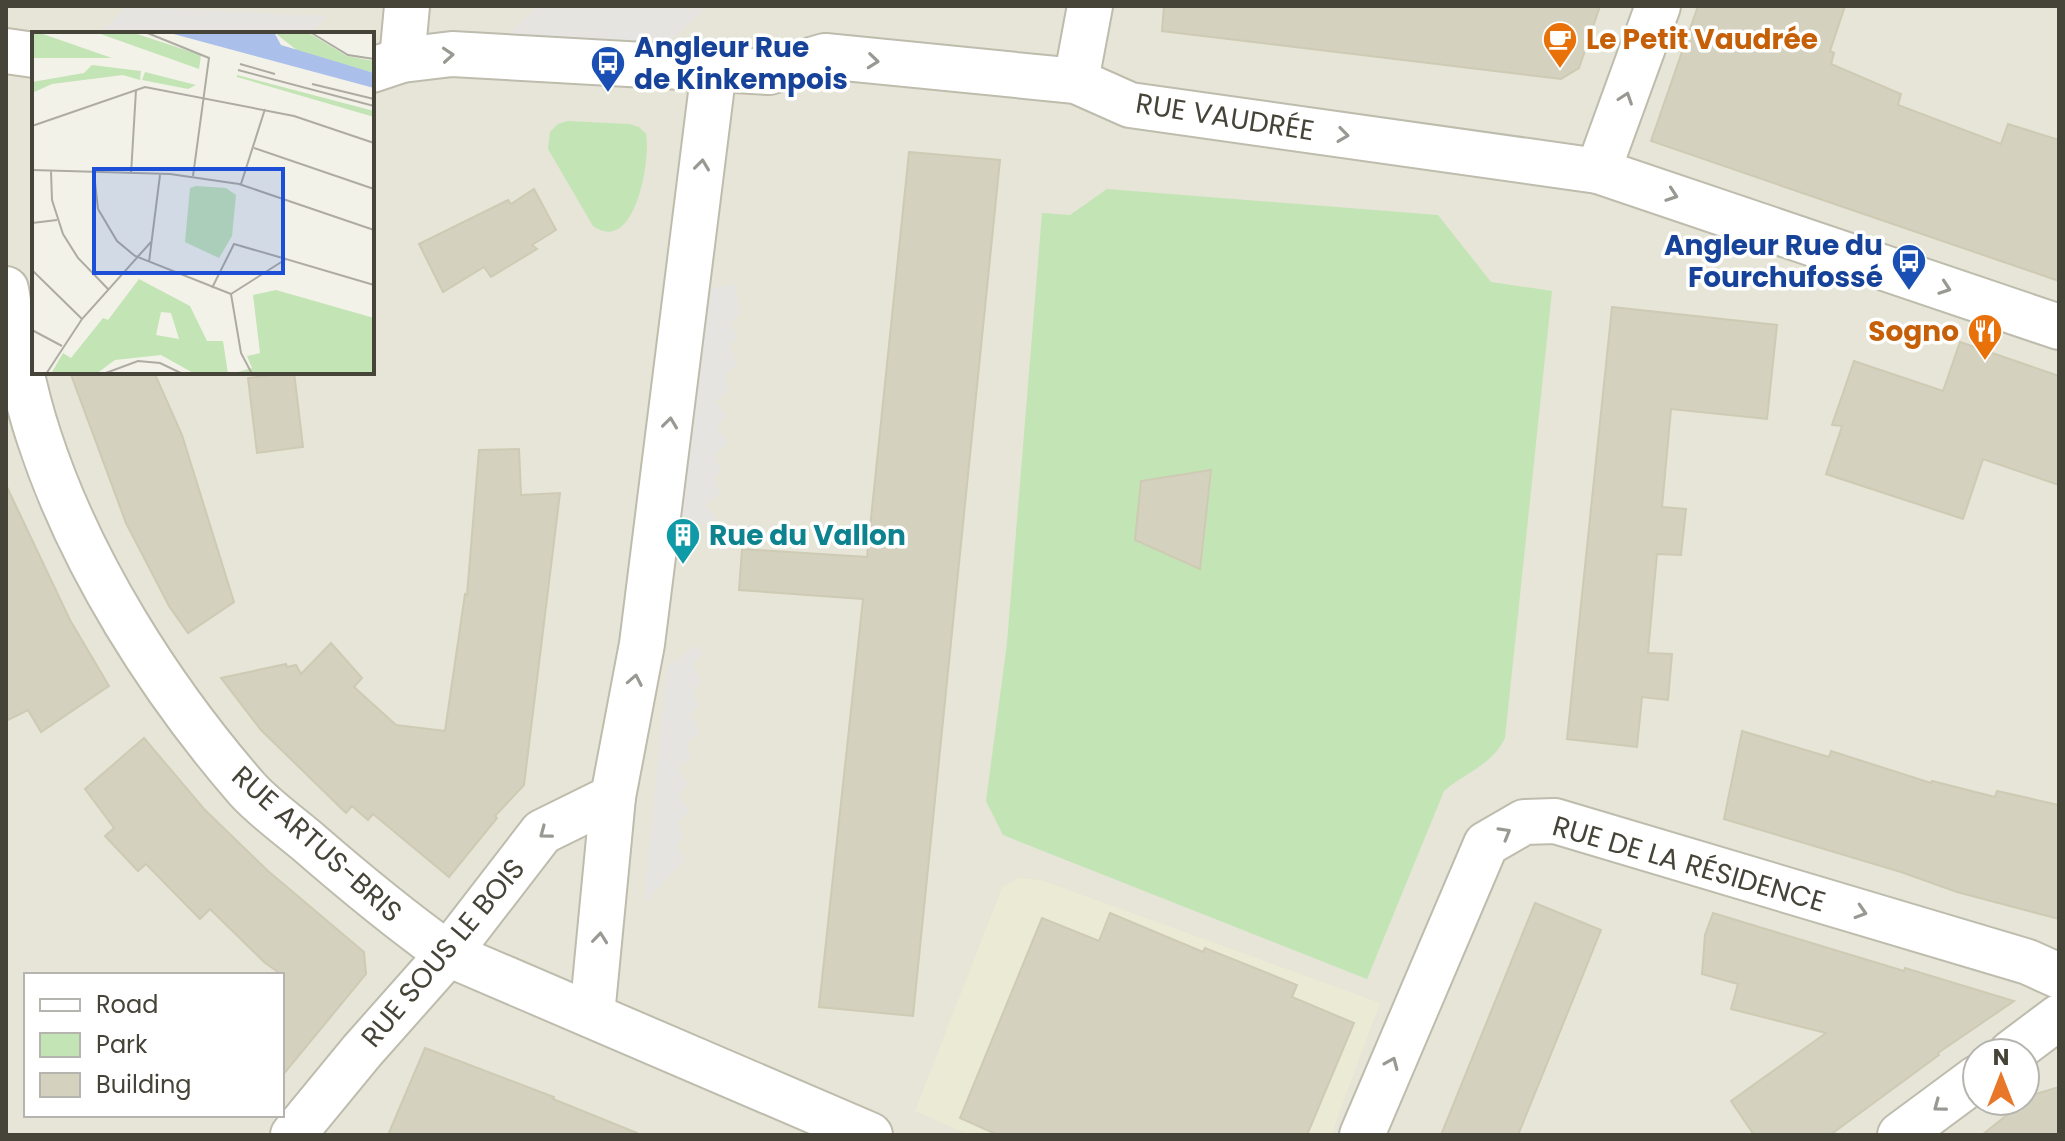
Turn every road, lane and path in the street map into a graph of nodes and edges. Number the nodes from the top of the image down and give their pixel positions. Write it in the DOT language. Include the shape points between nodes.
graph roads {
  1 [pos="407,6"];
  2 [pos="1090,6"];
  3 [pos="1658,6"];
  4 [pos="6,51"];
  5 [pos="32,55"];
  6 [pos="387,65"];
  7 [pos="714,69"];
  8 [pos="1076,81"];
  9 [pos="1598,171"];
  10 [pos="6,289"];
  11 [pos="2059,327"];
  12 [pos="613,797"];
  13 [pos="448,954"];
  14 [pos="2059,976"];
  15 [pos="592,1015"];
  16 [pos="2059,1017"];
  17 [pos="2032,1037"];
  18 [pos="1961,1090"];
  19 [pos="293,1135"];
  20 [pos="870,1135"];
  21 [pos="1362,1135"];
  22 [pos="1900,1135"];
  1 -- 6 [label="street"];
  2 -- 8 [label="street"];
  9 -- 3 [label="street, one-way"];
  4 -- 5 [label="street"];
  6 -- 7 [label="street, RUE VAUDRÉE, one-way" via="452,54"];
  7 -- 8 [label="street, RUE VAUDRÉE, one-way" via="769,72 825,56"];
  12 -- 7 [label="street, one-way" via="642,644"];
  8 -- 9 [label="street, RUE VAUDRÉE, one-way" via="1130,105"];
  9 -- 11 [label="street, RUE VAUDRÉE, one-way"];
  10 -- 13 [label="street, RUE ARTUS-BRIS" via="18,357 50,464 110,595 174,697 249,791 389,912"];
  12 -- 13 [label="street, RUE SOUS LE BOIS, one-way" via="542,832"];
  15 -- 12 [label="street, one-way"];
  13 -- 15 [label="street"];
  13 -- 19 [label="street, RUE SOUS LE BOIS"];
  21 -- 14 [label="street, RUE DE LA RÉSIDENCE, one-way" via="1486,844 1524,822 1555,821 2028,962"];
  15 -- 20 [label="street"];
  16 -- 17 [label="street"];
  18 -- 22 [label="street, one-way"];
}
